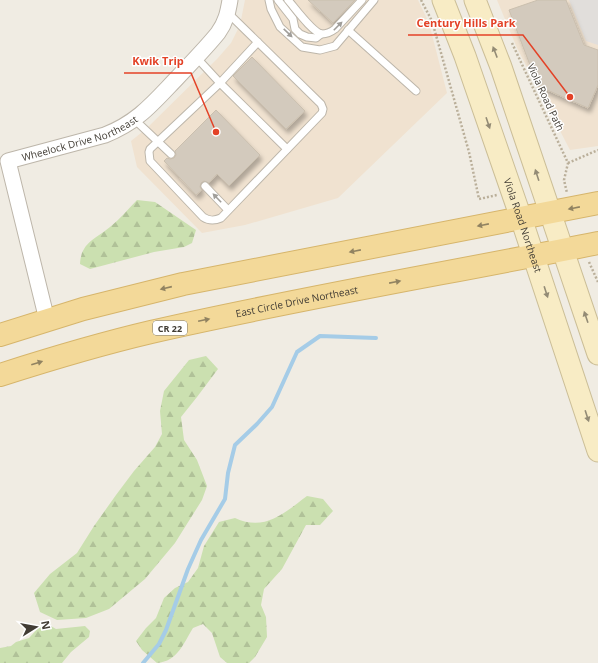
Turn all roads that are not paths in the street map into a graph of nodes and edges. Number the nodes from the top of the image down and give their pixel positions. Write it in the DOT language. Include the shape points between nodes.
graph roads {
  1 [pos="269,0"];
  2 [pos="278,0"];
  3 [pos="288,0"];
  4 [pos="362,0"];
  5 [pos="374,0"];
  6 [pos="443,0"];
  7 [pos="475,0"];
  8 [pos="229,7"];
  9 [pos="348,30"];
  10 [pos="321,34"];
  11 [pos="258,42"];
  12 [pos="196,57"];
  13 [pos="220,83"];
  14 [pos="416,91"];
  15 [pos="135,120"];
  16 [pos="158,142"];
  17 [pos="287,149"];
  18 [pos="171,154"];
  19 [pos="4,162"];
  20 [pos="205,186"];
  21 [pos="598,203"];
  22 [pos="228,210"];
  23 [pos="550,212"];
  24 [pos="521,218"];
  25 [pos="598,243"];
  26 [pos="563,250"];
  27 [pos="534,255"];
  28 [pos="47,320"];
  29 [pos="0,335"];
  30 [pos="598,354"];
  31 [pos="0,375"];
  32 [pos="598,451"];
  1 -- 9 [label="lane, one-way" via="280,27 302,47 320,50 335,46"];
  2 -- 10 [label="lane" via="293,19 295,29 300,34 316,38"];
  3 -- 10 [label="lane" via="314,30"];
  10 -- 4 [label="lane, one-way" via="335,29"];
  5 -- 9 [label="lane"];
  6 -- 24 [label="main road, Viola Road Northeast, one-way"];
  23 -- 7 [label="main road, one-way" via="501,67"];
  8 -- 11 [label="lane"];
  8 -- 12 [label="street, Wheelock Drive Northeast" via="224,25"];
  9 -- 14 [label="lane"];
  11 -- 13 [label="lane"];
  11 -- 17 [label="lane" via="321,104 323,109"];
  12 -- 13 [label="lane"];
  12 -- 15 [label="street, Wheelock Drive Northeast"];
  13 -- 16 [label="lane"];
  13 -- 17 [label="lane"];
  15 -- 16 [label="lane"];
  15 -- 19 [label="street, Wheelock Drive Northeast" via="118,130 91,140"];
  16 -- 18 [label="lane"];
  16 -- 22 [label="lane" via="149,152 150,161 203,217 208,221 215,221"];
  17 -- 22 [label="lane"];
  19 -- 28 [label="street, Wheelock Drive Northeast"];
  22 -- 20 [label="lane, one-way"];
  21 -- 23 [label="main road, one-way"];
  23 -- 24 [label="main road"];
  23 -- 26 [label="main road"];
  24 -- 27 [label="main road, Viola Road Northeast"];
  24 -- 28 [label="main road, one-way" via="190,282"];
  25 -- 26 [label="main road, East Circle Drive Northeast / CR 22"];
  26 -- 27 [label="main road, East Circle Drive Northeast / CR 22"];
  30 -- 26 [label="main road, one-way"];
  31 -- 27 [label="main road, East Circle Drive Northeast / CR 22, one-way" via="151,332"];
  27 -- 32 [label="main road, Viola Road Northeast, one-way"];
  28 -- 29 [label="main road"];
}
